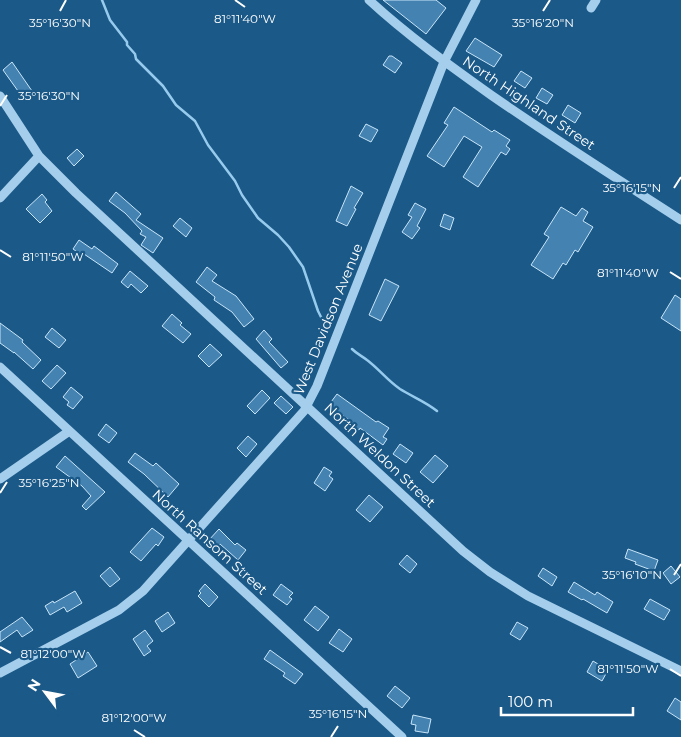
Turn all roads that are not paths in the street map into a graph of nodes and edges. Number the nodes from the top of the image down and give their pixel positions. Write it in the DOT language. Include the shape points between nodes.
graph roads {
  1 [pos="368,0"];
  2 [pos="476,0"];
  3 [pos="444,62"];
  4 [pos="0,96"];
  5 [pos="39,156"];
  6 [pos="0,198"];
  7 [pos="681,220"];
  8 [pos="0,367"];
  9 [pos="307,406"];
  10 [pos="68,432"];
  11 [pos="0,479"];
  12 [pos="189,540"];
  13 [pos="681,672"];
  14 [pos="0,673"];
  15 [pos="402,737"];
  1 -- 3 [label="street, North Highland Street"];
  2 -- 3 [label="street, West Davidson Avenue"];
  3 -- 7 [label="street, North Highland Street"];
  3 -- 9 [label="street, West Davidson Avenue"];
  4 -- 5 [label="street, North Weldon Street"];
  5 -- 6 [label="street"];
  5 -- 9 [label="street, North Weldon Street"];
  8 -- 10 [label="street, North Ransom Street"];
  9 -- 12 [label="street, West Davidson Avenue"];
  9 -- 13 [label="street, North Weldon Street" via="490,572 528,596"];
  10 -- 11 [label="street"];
  10 -- 12 [label="street, North Ransom Street"];
  12 -- 14 [label="street, West Davidson Avenue" via="143,591 119,610"];
  12 -- 15 [label="street, North Ransom Street"];
}
